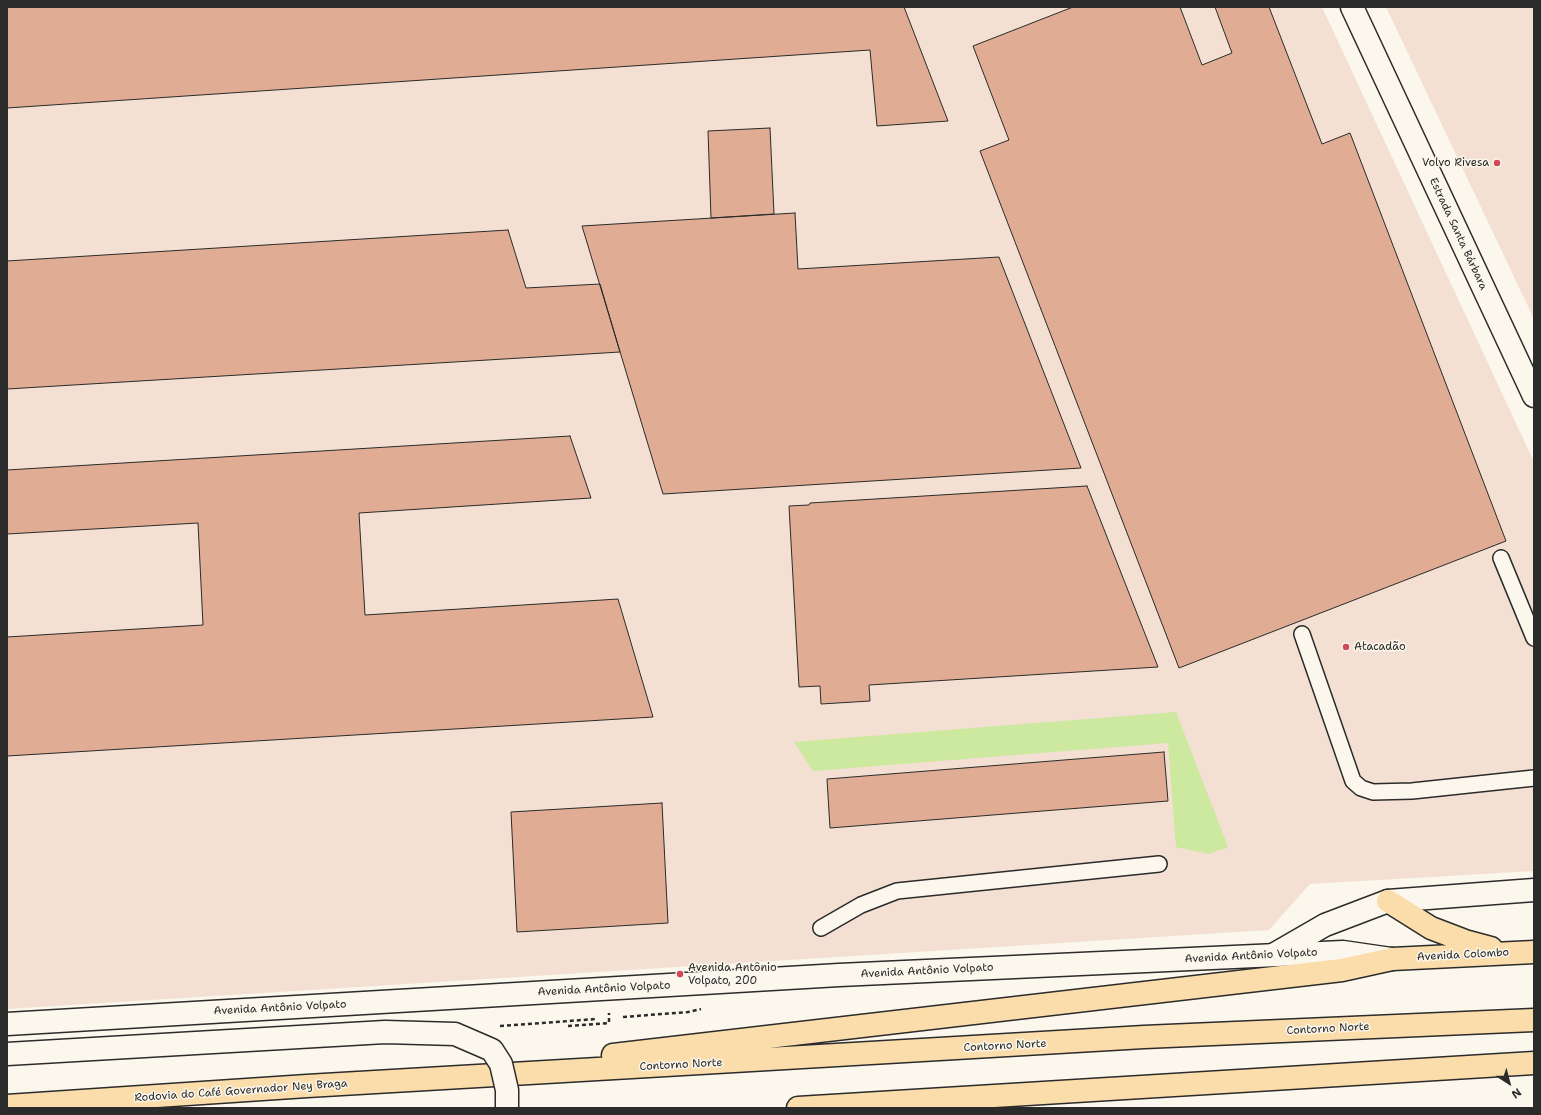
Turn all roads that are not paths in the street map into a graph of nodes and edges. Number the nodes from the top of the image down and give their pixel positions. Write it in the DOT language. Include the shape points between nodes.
graph roads {
  1 [pos="1352,7"];
  2 [pos="1534,396"];
  3 [pos="1501,558"];
  4 [pos="1302,634"];
  5 [pos="1534,638"];
  6 [pos="1534,778"];
  7 [pos="1159,864"];
  8 [pos="1534,890"];
  9 [pos="1388,901"];
  10 [pos="822,928"];
  11 [pos="1534,952"];
  12 [pos="1511,953"];
  13 [pos="1273,955"];
  14 [pos="1392,959"];
  15 [pos="1534,1020"];
  16 [pos="7,1024"];
  17 [pos="7,1054"];
  18 [pos="1534,1063"];
  19 [pos="476,1077"];
  20 [pos="7,1106"];
  21 [pos="507,1108"];
  22 [pos="798,1108"];
  1 -- 2 [label="street, Estrada Santa Bárbara"];
  3 -- 5 [label="lane"];
  4 -- 6 [label="lane" via="1353,781 1361,788 1373,792 1412,791"];
  7 -- 10 [label="lane" via="897,891 861,906"];
  8 -- 9 [label="street"];
  9 -- 12 [label="highway" via="1431,928 1465,941"];
  9 -- 13 [label="street" via="1325,925"];
  11 -- 12 [label="highway, Avenida Colombo"];
  12 -- 14 [label="highway, Avenida Colombo"];
  13 -- 14 [label="street, Avenida Antônio Volpato" via="1343,952"];
  13 -- 16 [label="street, Avenida Antônio Volpato" via="839,975"];
  14 -- 19 [label="highway, Avenida Colombo" via="1334,971 521,1066"];
  15 -- 19 [label="highway, Contorno Norte" via="1144,1038"];
  17 -- 21 [label="street, bridge" via="385,1032 455,1034 492,1050 501,1064 507,1090"];
  18 -- 22 [label="highway"];
  19 -- 20 [label="highway, Rodovia do Café Governador Ney Braga"];
}
